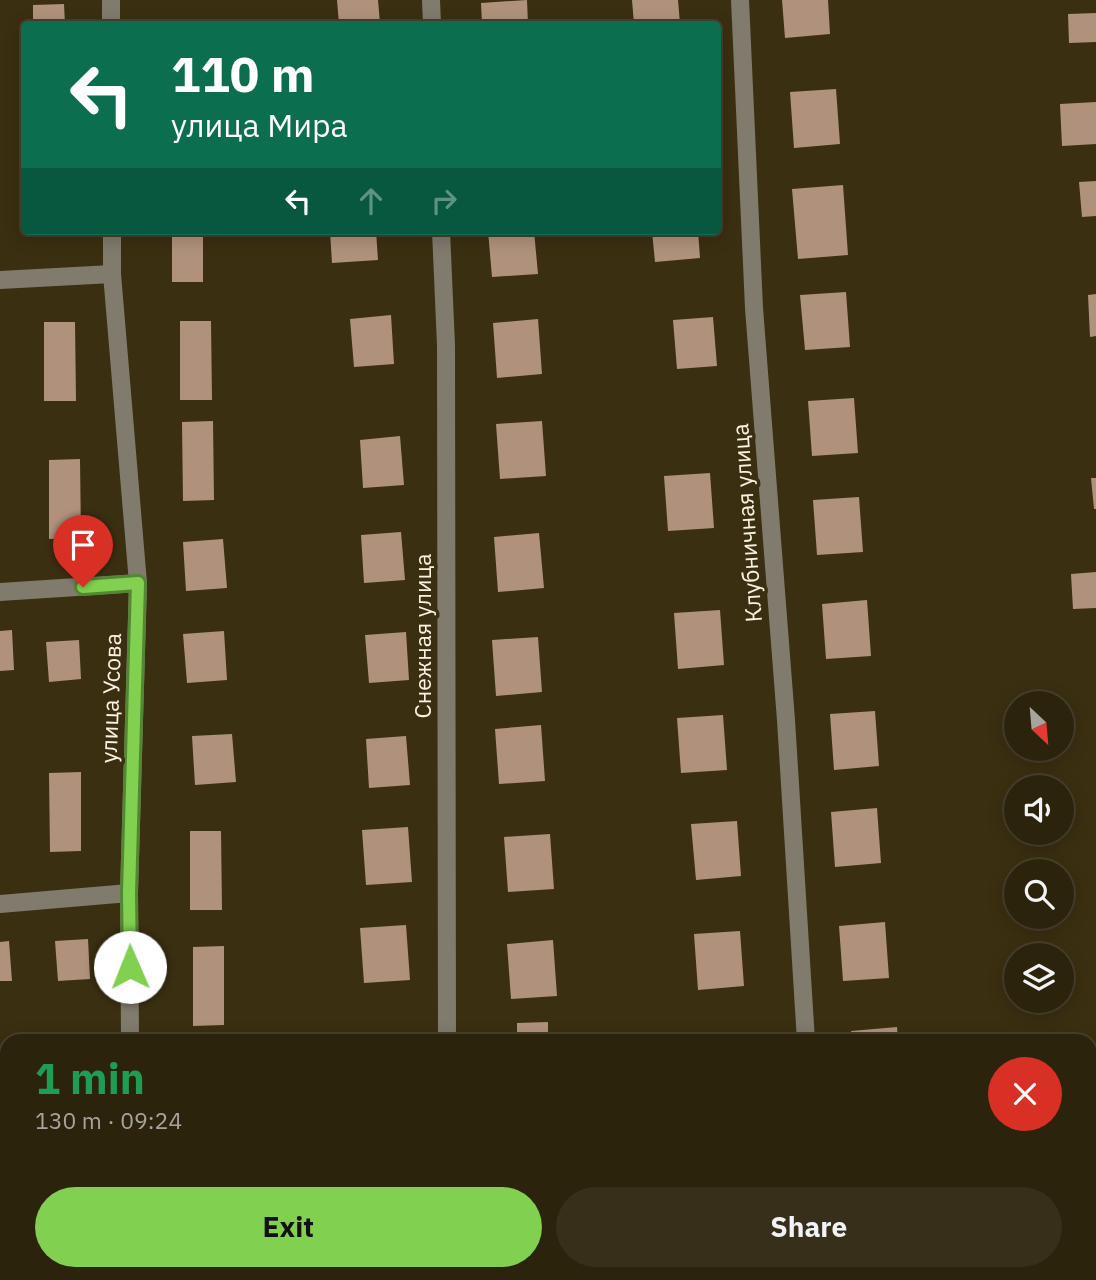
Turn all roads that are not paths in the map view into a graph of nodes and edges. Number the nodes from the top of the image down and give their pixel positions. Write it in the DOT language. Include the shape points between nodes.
graph roads {
  1 [pos="111,0"];
  2 [pos="431,0"];
  3 [pos="740,0"];
  4 [pos="111,21"];
  5 [pos="432,21"];
  6 [pos="112,235"];
  7 [pos="441,235"];
  8 [pos="112,274"];
  9 [pos="0,280"];
  10 [pos="138,583"];
  11 [pos="0,592"];
  12 [pos="129,893"];
  13 [pos="0,904"];
  14 [pos="130,1034"];
  15 [pos="447,1034"];
  16 [pos="806,1034"];
  1 -- 4 [label="street"];
  2 -- 5 [label="street"];
  3 -- 16 [label="street, Клубничная улица" via="754,308"];
  6 -- 8 [label="street, улица Усова"];
  7 -- 15 [label="street, Снежная улица" via="446,345"];
  8 -- 9 [label="street"];
  8 -- 10 [label="street, улица Усова"];
  10 -- 11 [label="street"];
  10 -- 12 [label="street, улица Усова"];
  12 -- 13 [label="street"];
  12 -- 14 [label="street, улица Усова"];
}
